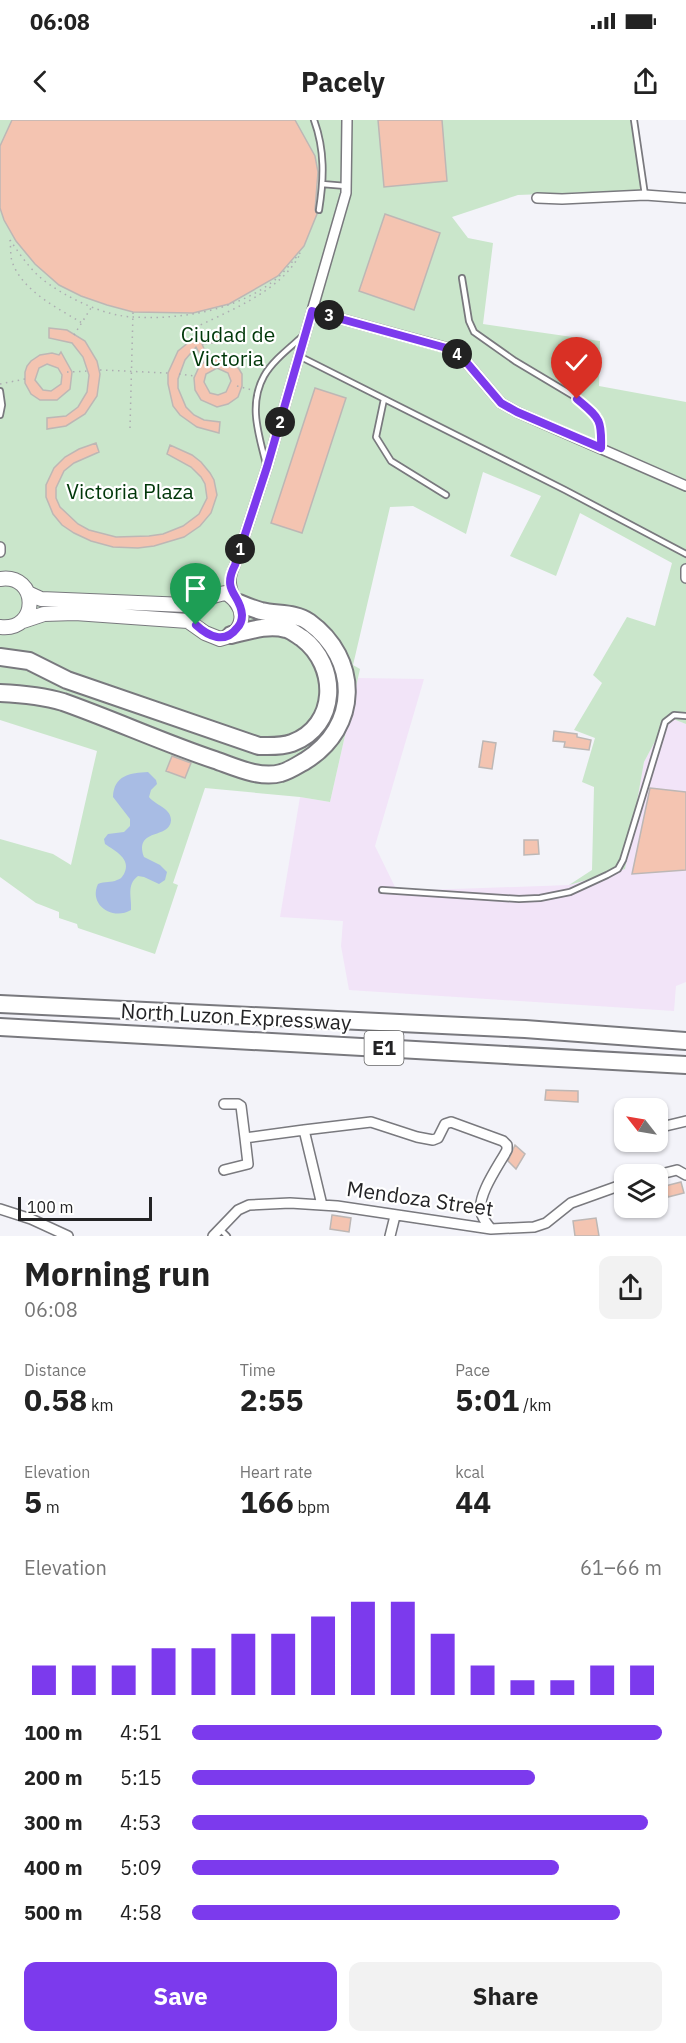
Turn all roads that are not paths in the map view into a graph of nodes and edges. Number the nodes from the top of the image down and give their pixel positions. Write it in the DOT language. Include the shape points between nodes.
graph roads {
  1 [pos="314,120"];
  2 [pos="347,120"];
  3 [pos="634,120"];
  4 [pos="322,184"];
  5 [pos="346,186"];
  6 [pos="645,195"];
  7 [pos="537,198"];
  8 [pos="686,198"];
  9 [pos="319,210"];
  10 [pos="462,278"];
  11 [pos="312,311"];
  12 [pos="306,333"];
  13 [pos="299,356"];
  14 [pos="0,391"];
  15 [pos="384,399"];
  16 [pos="0,414"];
  17 [pos="601,448"];
  18 [pos="267,467"];
  19 [pos="686,486"];
  20 [pos="446,495"];
  21 [pos="0,547"];
  22 [pos="0,552"];
  23 [pos="686,554"];
  24 [pos="686,569"];
  25 [pos="686,578"];
  26 [pos="0,579"];
  27 [pos="28,593"];
  28 [pos="237,601"];
  29 [pos="23,621"];
  30 [pos="0,627"];
  31 [pos="231,635"];
  32 [pos="0,657"];
  33 [pos="0,693"];
  34 [pos="686,716"];
  35 [pos="382,890"];
  36 [pos="0,993"];
  37 [pos="0,1004"];
  38 [pos="105,1010"];
  39 [pos="0,1027"];
  40 [pos="82,1031"];
  41 [pos="0,1036"];
  42 [pos="686,1041"];
  43 [pos="686,1065"];
  44 [pos="224,1104"];
  45 [pos="686,1121"];
  46 [pos="668,1125"];
  47 [pos="304,1130"];
  48 [pos="245,1138"];
  49 [pos="224,1170"];
  50 [pos="668,1172"];
  51 [pos="685,1172"];
  52 [pos="614,1188"];
  53 [pos="322,1205"];
  54 [pos="0,1209"];
  55 [pos="395,1216"];
  56 [pos="490,1229"];
  57 [pos="216,1232"];
  58 [pos="68,1236"];
  59 [pos="227,1236"];
  60 [pos="390,1236"];
  1 -- 4 [label="lane" via="324,156"];
  2 -- 5 [label="street"];
  3 -- 6 [label="lane"];
  4 -- 5 [label="lane"];
  4 -- 9 [label="lane"];
  5 -- 11 [label="street"];
  6 -- 7 [label="street"];
  6 -- 8 [label="street"];
  10 -- 17 [label="lane" via="474,332 598,417"];
  11 -- 12 [label="street"];
  11 -- 17 [label="street" via="450,349 462,357 501,403"];
  12 -- 13 [label="street"];
  12 -- 18 [label="lane" via="264,376 258,392 255,410"];
  13 -- 15 [label="lane"];
  13 -- 18 [label="street"];
  14 -- 16 [label="lane"];
  15 -- 20 [label="lane" via="376,437 391,461"];
  15 -- 23 [label="lane"];
  17 -- 19 [label="street"];
  18 -- 28 [label="street" via="230,575"];
  21 -- 22 [label="street"];
  24 -- 25 [label="street"];
  26 -- 27 [label="main road" via="17,581"];
  27 -- 28 [label="main road" via="41,599 186,605 226,593"];
  27 -- 29 [label="main road" via="30,605"];
  28 -- 31 [label="main road" via="241,621"];
  28 -- 33 [label="highway" via="262,611 306,620 328,638 348,687 340,725 331,740 315,755 280,773 256,774 61,702"];
  29 -- 30 [label="main road" via="13,627"];
  29 -- 31 [label="main road" via="44,614 75,613 188,621 220,639"];
  31 -- 32 [label="highway" via="258,628 286,629 311,645 326,673 329,699 315,728 290,744 260,746 67,680 29,661"];
  34 -- 35 [label="lane" via="674,715 665,722 618,869 570,892 540,898"];
  36 -- 38 [label="highway"];
  37 -- 38 [label="highway, North Luzon Expressway / E1"];
  38 -- 42 [label="highway, North Luzon Expressway / E1" via="525,1029"];
  39 -- 40 [label="highway, North Luzon Expressway / E1"];
  40 -- 41 [label="highway"];
  40 -- 43 [label="highway, North Luzon Expressway / E1"];
  44 -- 48 [label="street" via="242,1106"];
  45 -- 46 [label="street"];
  47 -- 48 [label="street"];
  47 -- 53 [label="street"];
  47 -- 56 [label="street" via="371,1122 433,1140 449,1122 506,1143 507,1150 480,1205"];
  48 -- 49 [label="street" via="248,1164"];
  50 -- 51 [label="street"];
  52 -- 56 [label="street, Mendoza Street" via="570,1203 546,1223"];
  53 -- 55 [label="street, Mendoza Street"];
  53 -- 57 [label="street, Mendoza Street" via="249,1206 238,1210"];
  54 -- 58 [label="street"];
  55 -- 56 [label="street, Mendoza Street"];
  55 -- 60 [label="street"];
  57 -- 59 [label="lane"];
}
